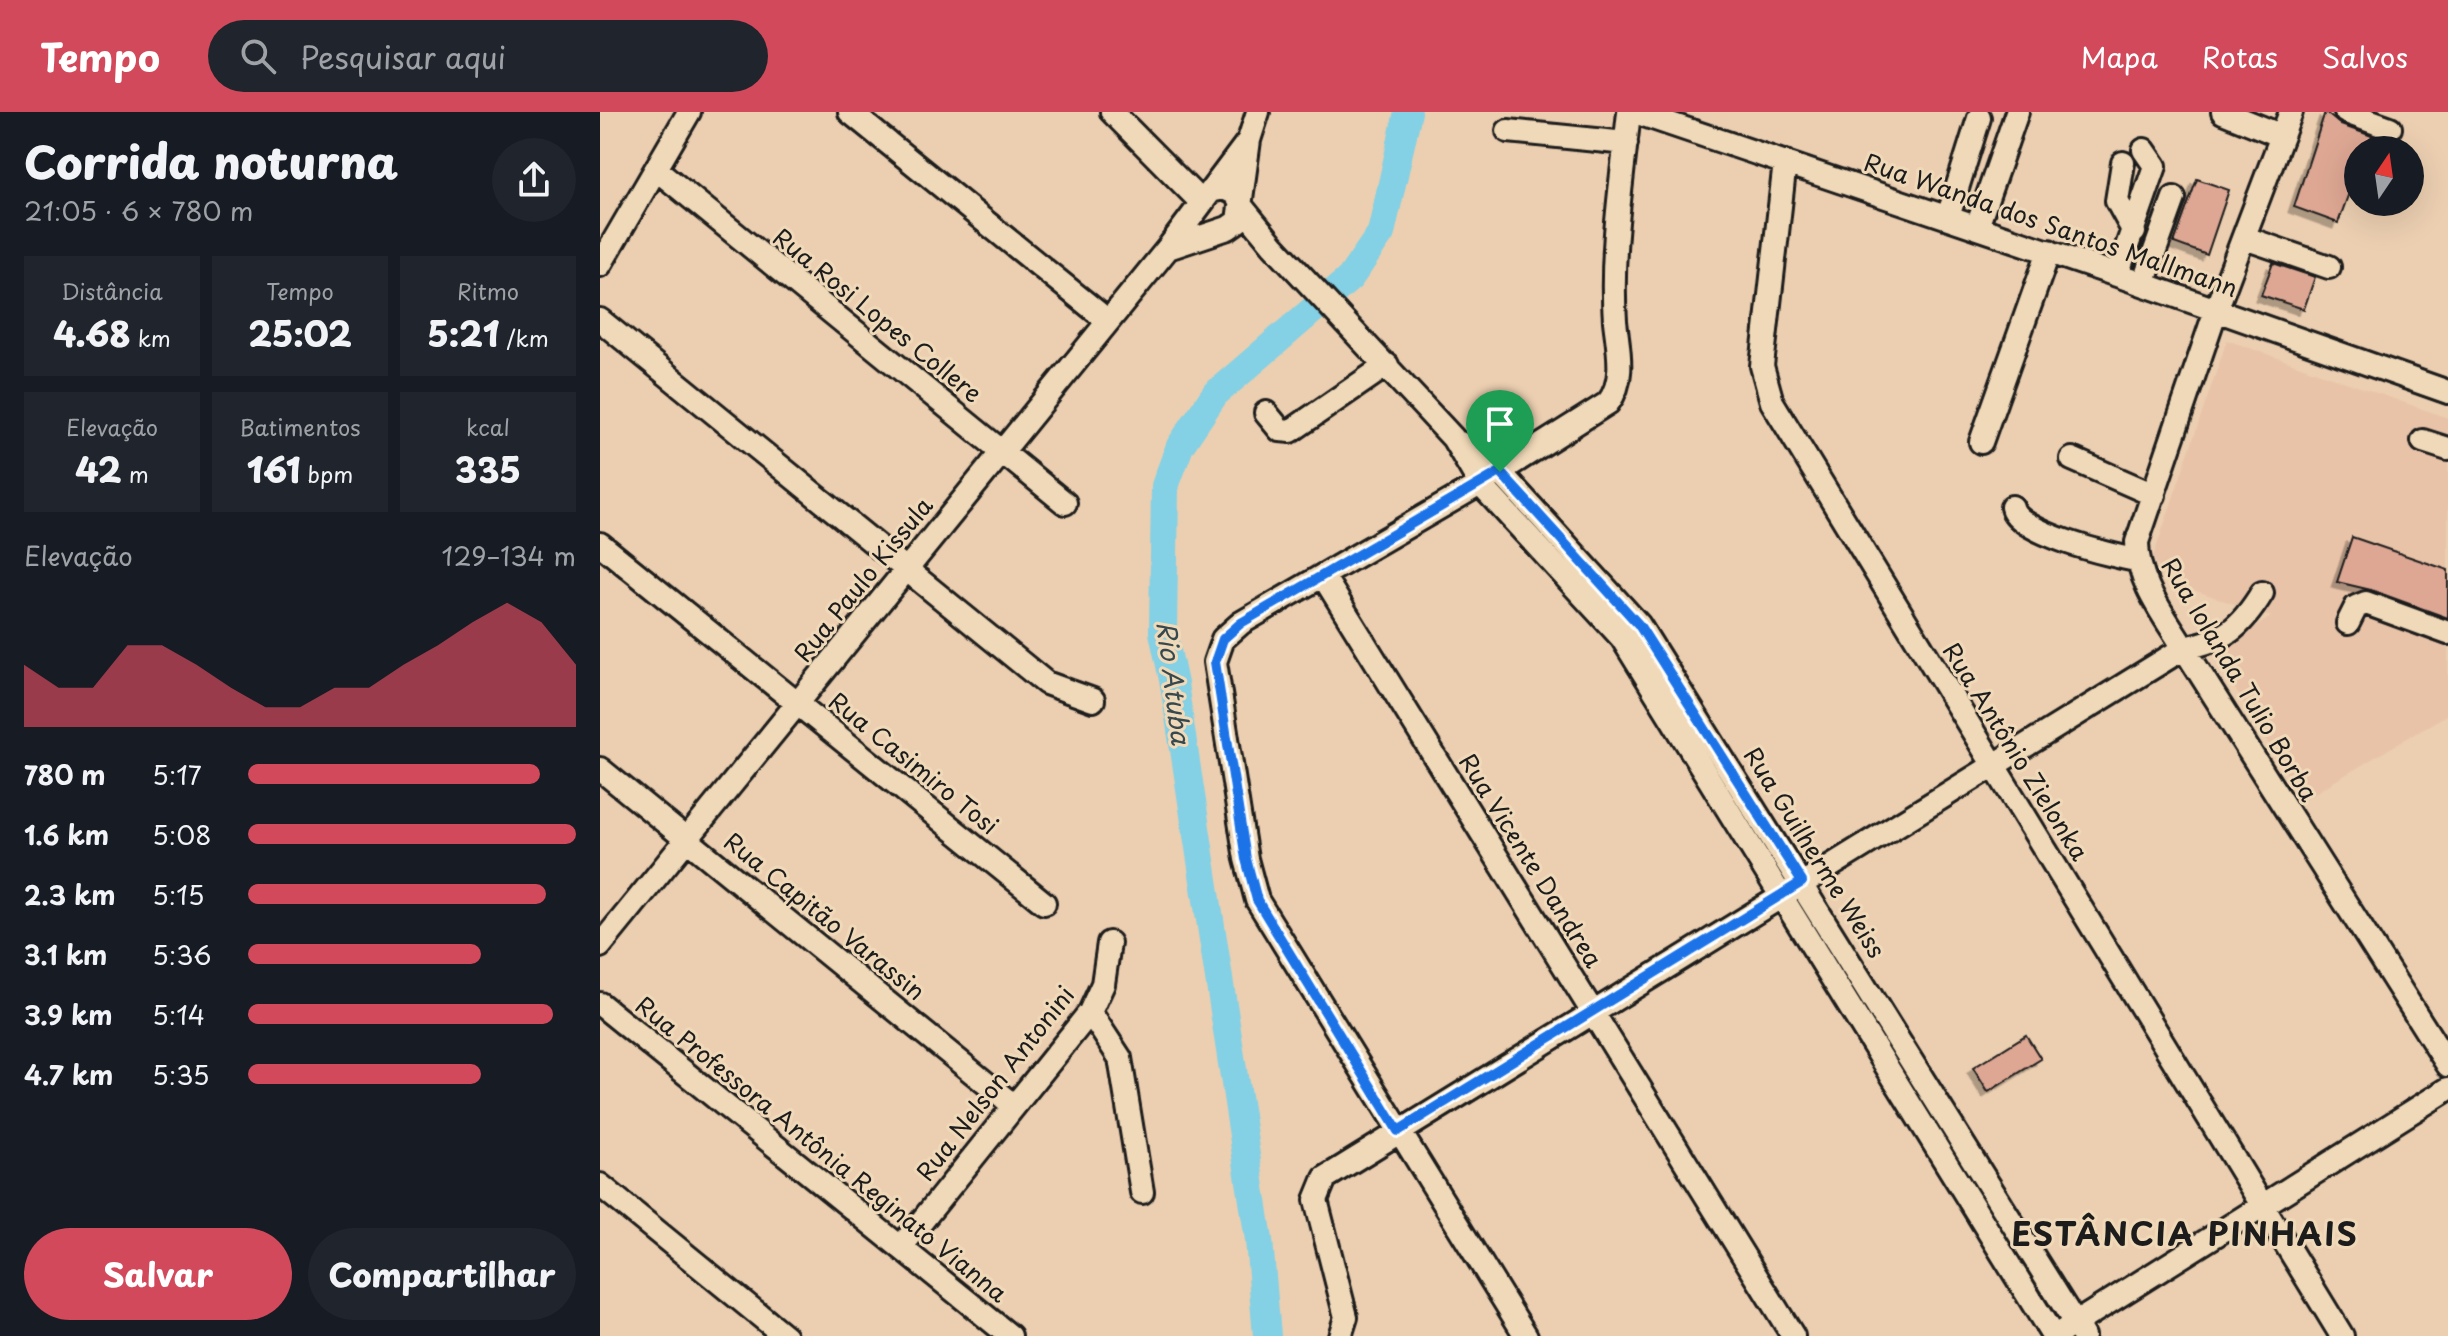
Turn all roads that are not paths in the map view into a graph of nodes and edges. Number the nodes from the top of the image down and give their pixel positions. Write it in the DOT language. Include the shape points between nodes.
graph roads {
  1 [pos="689,112"];
  2 [pos="850,112"];
  3 [pos="1258,112"];
  4 [pos="1629,112"];
  5 [pos="1635,112"];
  6 [pos="2017,112"];
  7 [pos="2223,112"];
  8 [pos="2291,112"];
  9 [pos="2346,112"];
  10 [pos="1120,115"];
  11 [pos="1979,118"];
  12 [pos="2390,128"];
  13 [pos="1508,131"];
  14 [pos="2282,136"];
  15 [pos="1249,140"];
  16 [pos="1626,143"];
  17 [pos="2144,150"];
  18 [pos="1785,162"];
  19 [pos="2123,163"];
  20 [pos="656,169"];
  21 [pos="1205,196"];
  22 [pos="2174,198"];
  23 [pos="1242,207"];
  24 [pos="1948,217"];
  25 [pos="1977,227"];
  26 [pos="1221,229"];
  27 [pos="2134,232"];
  28 [pos="2245,238"];
  29 [pos="1168,248"];
  30 [pos="1279,251"];
  31 [pos="2049,251"];
  32 [pos="600,265"];
  33 [pos="2329,267"];
  34 [pos="2117,275"];
  35 [pos="2143,284"];
  36 [pos="2216,310"];
  37 [pos="600,320"];
  38 [pos="1108,321"];
  39 [pos="1387,365"];
  40 [pos="2448,392"];
  41 [pos="1266,413"];
  42 [pos="1453,438"];
  43 [pos="2423,441"];
  44 [pos="1981,442"];
  45 [pos="2448,449"];
  46 [pos="1002,452"];
  47 [pos="2072,459"];
  48 [pos="1500,472"];
  49 [pos="1480,484"];
  50 [pos="2154,495"];
  51 [pos="1065,503"];
  52 [pos="2012,507"];
  53 [pos="600,544"];
  54 [pos="2137,560"];
  55 [pos="907,569"];
  56 [pos="1323,576"];
  57 [pos="2262,593"];
  58 [pos="2348,623"];
  59 [pos="2448,633"];
  60 [pos="2184,648"];
  61 [pos="1093,700"];
  62 [pos="797,703"];
  63 [pos="1992,764"];
  64 [pos="600,769"];
  65 [pos="686,839"];
  66 [pos="1792,888"];
  67 [pos="1044,903"];
  68 [pos="1109,943"];
  69 [pos="600,946"];
  70 [pos="600,1004"];
  71 [pos="1592,1011"];
  72 [pos="1090,1012"];
  73 [pos="2448,1065"];
  74 [pos="2448,1089"];
  75 [pos="1014,1106"];
  76 [pos="1398,1131"];
  77 [pos="600,1185"];
  78 [pos="1142,1192"];
  79 [pos="2263,1204"];
  80 [pos="901,1247"];
  81 [pos="2079,1329"];
  82 [pos="2332,1333"];
  83 [pos="785,1336"];
  84 [pos="1010,1336"];
  85 [pos="1340,1336"];
  86 [pos="1526,1336"];
  87 [pos="1793,1336"];
  88 [pos="2054,1336"];
  1 -- 20 [label="street"];
  2 -- 38 [label="street"];
  3 -- 15 [label="street, Rua Paulo Kissula"];
  4 -- 16 [label="street"];
  5 -- 18 [label="street, Rua Wanda dos Santos Mallmann"];
  6 -- 25 [label="street"];
  7 -- 14 [label="street"];
  8 -- 14 [label="street, Rua Iolanda Tulio Borba"];
  9 -- 12 [label="street"];
  10 -- 21 [label="street"];
  11 -- 24 [label="street"];
  13 -- 16 [label="street"];
  14 -- 28 [label="street, Rua Iolanda Tulio Borba"];
  15 -- 21 [label="street, Rua Paulo Kissula"];
  15 -- 23 [label="street, Rua Paulo Kissula"];
  16 -- 48 [label="street" via="1613,293 1616,393"];
  17 -- 27 [label="street" via="2155,166"];
  18 -- 24 [label="street, Rua Wanda dos Santos Mallmann"];
  18 -- 63 [label="street, Rua Antônio Zielonka" via="1762,366 1772,402"];
  19 -- 27 [label="street" via="2117,201"];
  20 -- 32 [label="street"];
  20 -- 46 [label="street, Rua Rosi Lopes Collere"];
  21 -- 23 [label="street" via="1231,190"];
  21 -- 26 [label="street" via="1204,221"];
  21 -- 29 [label="street, Rua Paulo Kissula"];
  22 -- 35 [label="street"];
  23 -- 26 [label="street" via="1234,225"];
  23 -- 30 [label="street, Rua Guilherme Weiss"];
  24 -- 25 [label="street, Rua Wanda dos Santos Mallmann"];
  25 -- 31 [label="street, Rua Wanda dos Santos Mallmann"];
  26 -- 29 [label="street"];
  26 -- 30 [label="street"];
  27 -- 34 [label="street"];
  28 -- 33 [label="street"];
  28 -- 36 [label="street, Rua Iolanda Tulio Borba"];
  29 -- 38 [label="street, Rua Paulo Kissula"];
  30 -- 39 [label="street, Rua Guilherme Weiss"];
  31 -- 34 [label="street, Rua Wanda dos Santos Mallmann"];
  31 -- 44 [label="street"];
  34 -- 35 [label="street, Rua Wanda dos Santos Mallmann"];
  35 -- 36 [label="street, Rua Wanda dos Santos Mallmann"];
  36 -- 40 [label="street, Rua Wanda dos Santos Mallmann"];
  36 -- 50 [label="street, Rua Iolanda Tulio Borba"];
  37 -- 55 [label="street"];
  38 -- 46 [label="street, Rua Paulo Kissula"];
  39 -- 41 [label="street" via="1291,431 1280,430"];
  39 -- 42 [label="street, Rua Guilherme Weiss"];
  42 -- 48 [label="street, Rua Guilherme Weiss"];
  42 -- 49 [label="street, Rua Guilherme Weiss"];
  43 -- 45 [label="street"];
  46 -- 51 [label="street, Rua Rosi Lopes Collere"];
  46 -- 55 [label="street, Rua Paulo Kissula"];
  47 -- 50 [label="street"];
  48 -- 49 [label="street"];
  48 -- 66 [label="street, Rua Guilherme Weiss" via="1639,625"];
  49 -- 56 [label="street"];
  49 -- 66 [label="street, Rua Guilherme Weiss" via="1622,638"];
  50 -- 54 [label="street, Rua Iolanda Tulio Borba" via="2137,542"];
  52 -- 54 [label="street" via="2021,522 2041,531"];
  53 -- 62 [label="street, Rua Casimiro Tosi"];
  54 -- 60 [label="street, Rua Iolanda Tulio Borba"];
  55 -- 61 [label="street" via="1046,683"];
  55 -- 62 [label="street, Rua Paulo Kissula"];
  56 -- 71 [label="street, Rua Vicente Dandrea"];
  56 -- 76 [label="street" via="1241,623 1223,639 1215,662 1257,900"];
  57 -- 60 [label="street" via="2248,616 2220,641"];
  58 -- 59 [label="street" via="2356,607 2366,603"];
  60 -- 63 [label="street"];
  60 -- 73 [label="street, Rua Iolanda Tulio Borba"];
  62 -- 65 [label="street, Rua Paulo Kissula"];
  62 -- 67 [label="street, Rua Casimiro Tosi"];
  63 -- 66 [label="street"];
  63 -- 79 [label="street, Rua Antônio Zielonka"];
  64 -- 65 [label="street, Rua Capitão Varassin"];
  65 -- 69 [label="street, Rua Paulo Kissula"];
  65 -- 75 [label="street, Rua Capitão Varassin"];
  66 -- 71 [label="street"];
  66 -- 81 [label="street, Rua Guilherme Weiss"];
  66 -- 88 [label="street, Rua Guilherme Weiss"];
  68 -- 72 [label="street, Rua Nelson Antonini" via="1103,984"];
  70 -- 80 [label="street, Rua Professora Antônia Reginato Vianna"];
  71 -- 76 [label="street"];
  71 -- 87 [label="street, Rua Vicente Dandrea"];
  72 -- 75 [label="street, Rua Nelson Antonini"];
  72 -- 78 [label="street" via="1120,1058"];
  74 -- 79 [label="street"];
  75 -- 80 [label="street, Rua Nelson Antonini"];
  76 -- 85 [label="street" via="1325,1178 1316,1200 1346,1317"];
  76 -- 86 [label="street"];
  77 -- 83 [label="street"];
  79 -- 81 [label="street"];
  79 -- 82 [label="street, Rua Antônio Zielonka"];
  80 -- 84 [label="street, Rua Professora Antônia Reginato Vianna"];
  81 -- 88 [label="street"];
}
